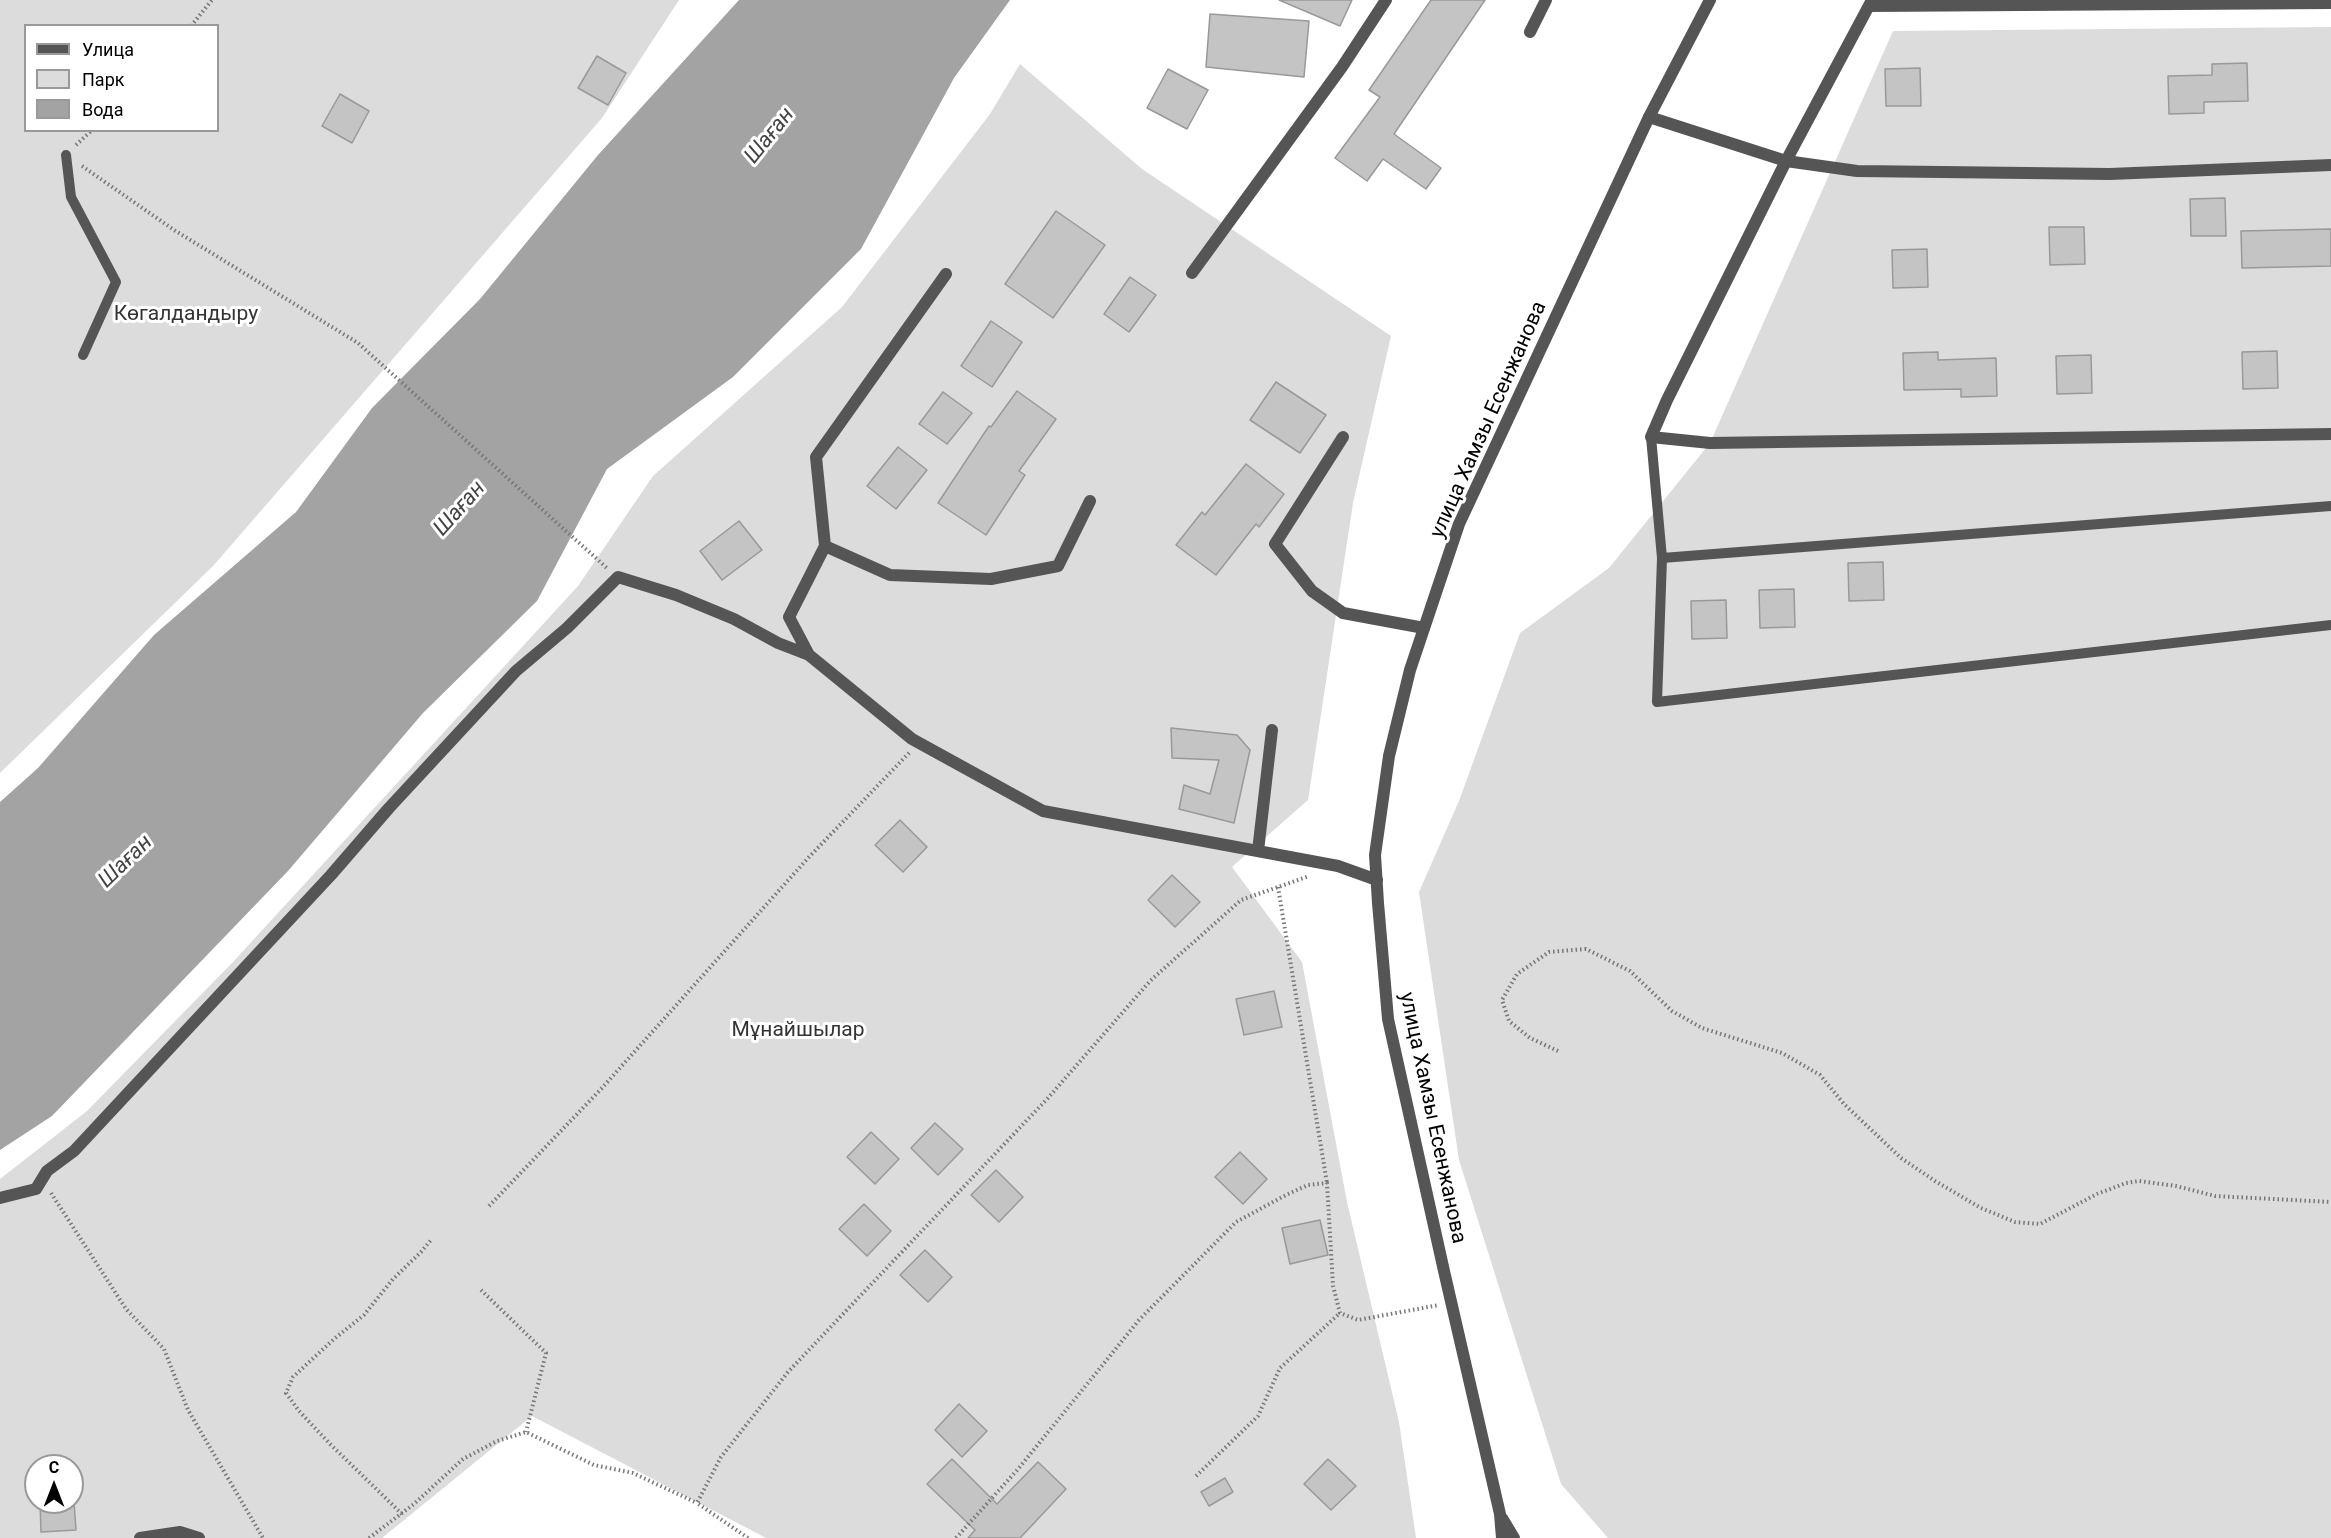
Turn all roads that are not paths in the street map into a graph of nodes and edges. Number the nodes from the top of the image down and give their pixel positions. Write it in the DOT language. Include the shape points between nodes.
graph roads {
  1 [pos="1386,0"];
  2 [pos="1546,0"];
  3 [pos="1710,0"];
  4 [pos="1871,3"];
  5 [pos="2331,3"];
  6 [pos="1530,32"];
  7 [pos="1649,117"];
  8 [pos="66,155"];
  9 [pos="1786,161"];
  10 [pos="2331,165"];
  11 [pos="1192,273"];
  12 [pos="946,274"];
  13 [pos="83,354"];
  14 [pos="2331,434"];
  15 [pos="1343,437"];
  16 [pos="1651,437"];
  17 [pos="1090,501"];
  18 [pos="2331,506"];
  19 [pos="825,546"];
  20 [pos="1662,558"];
  21 [pos="2331,625"];
  22 [pos="1424,628"];
  23 [pos="809,655"];
  24 [pos="1272,730"];
  25 [pos="1258,851"];
  26 [pos="1377,880"];
  27 [pos="0,1198"];
  28 [pos="1500,1514"];
  29 [pos="140,1538"];
  30 [pos="199,1538"];
  31 [pos="1502,1538"];
  32 [pos="1514,1538"];
  1 -- 11 [label="street"];
  2 -- 6 [label="street"];
  3 -- 7 [label="street, улица Хамзы Есенжанова"];
  4 -- 5 [label="street"];
  4 -- 9 [label="street"];
  7 -- 9 [label="street"];
  7 -- 22 [label="street, улица Хамзы Есенжанова" via="1459,524"];
  8 -- 13 [label="lane" via="71,197 116,282"];
  9 -- 10 [label="street" via="1857,171 2110,174"];
  9 -- 16 [label="street" via="1666,399"];
  12 -- 19 [label="street" via="816,457"];
  14 -- 16 [label="street" via="1710,443"];
  15 -- 22 [label="street" via="1275,544 1312,591 1343,613"];
  16 -- 20 [label="lane"];
  17 -- 19 [label="street" via="1058,566 991,579 890,575"];
  18 -- 20 [label="lane"];
  19 -- 23 [label="street" via="789,617"];
  20 -- 21 [label="lane" via="1657,702"];
  22 -- 26 [label="street, улица Хамзы Есенжанова" via="1389,756 1376,855"];
  23 -- 25 [label="street" via="918,743 1043,811"];
  23 -- 27 [label="street" via="676,595 618,577 516,671 74,1151 47,1171 36,1189"];
  24 -- 25 [label="street"];
  25 -- 26 [label="street" via="1338,866"];
  26 -- 28 [label="street, улица Хамзы Есенжанова" via="1388,1019"];
  28 -- 31 [label="street"];
  28 -- 32 [label="street"];
  29 -- 30 [label="street" via="180,1532"];
}
